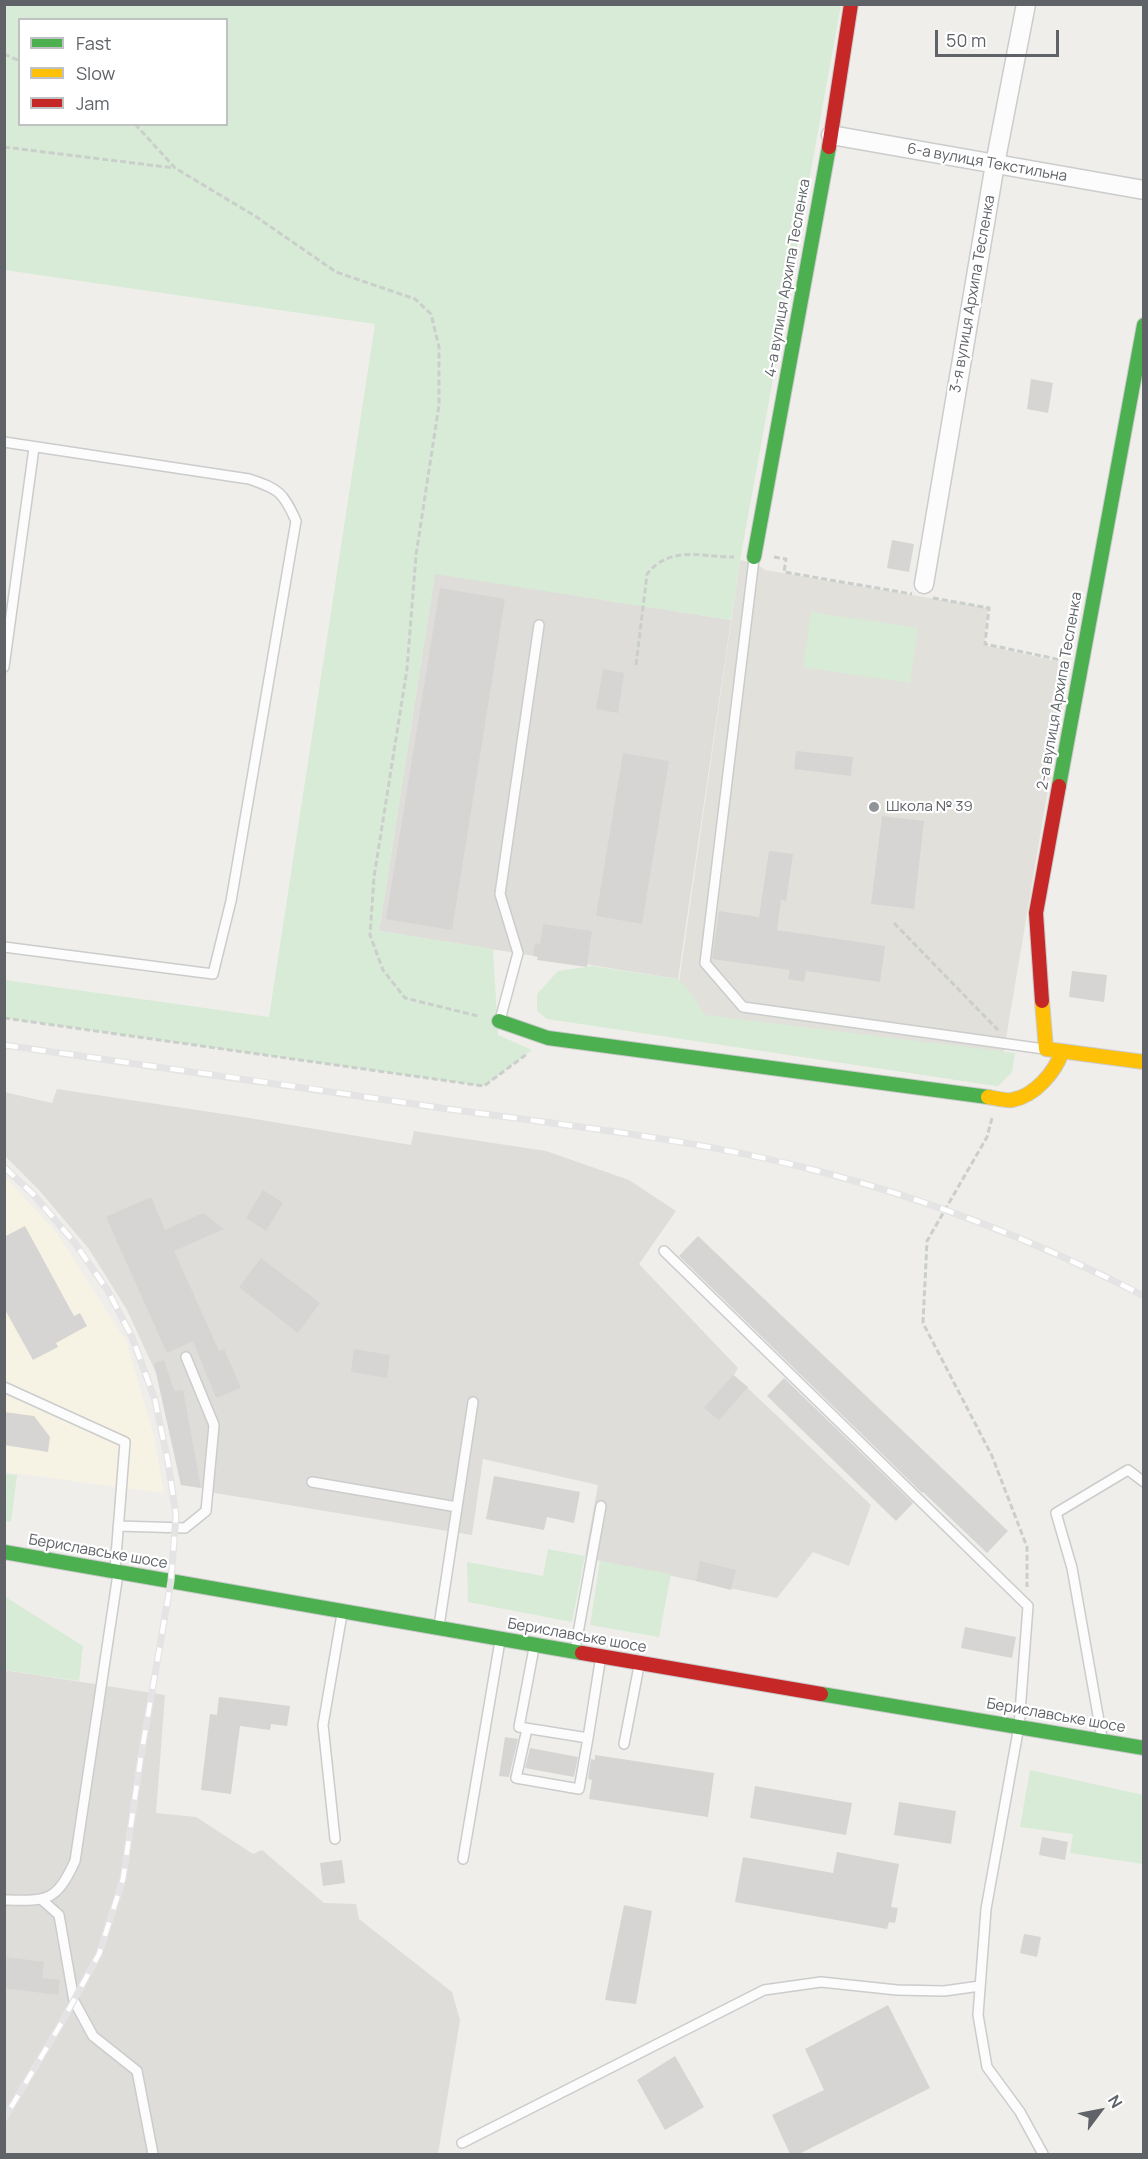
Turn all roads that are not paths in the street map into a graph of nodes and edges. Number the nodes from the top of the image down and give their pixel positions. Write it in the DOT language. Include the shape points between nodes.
graph roads {
  1 [pos="851,4"];
  2 [pos="1026,4"];
  3 [pos="831,135"];
  4 [pos="995,164"];
  5 [pos="1143,190"];
  6 [pos="1143,325"];
  7 [pos="4,442"];
  8 [pos="34,448"];
  9 [pos="754,557"];
  10 [pos="925,593"];
  11 [pos="539,625"];
  12 [pos="4,667"];
  13 [pos="4,947"];
  14 [pos="499,1022"];
  15 [pos="1046,1049"];
  16 [pos="1062,1052"];
  17 [pos="1143,1062"];
  18 [pos="664,1251"];
  19 [pos="186,1357"];
  20 [pos="4,1387"];
  21 [pos="473,1402"];
  22 [pos="312,1482"];
  23 [pos="1143,1482"];
  24 [pos="601,1506"];
  25 [pos="457,1507"];
  26 [pos="118,1526"];
  27 [pos="4,1552"];
  28 [pos="116,1571"];
  29 [pos="342,1612"];
  30 [pos="439,1628"];
  31 [pos="500,1639"];
  32 [pos="534,1645"];
  33 [pos="574,1652"];
  34 [pos="601,1657"];
  35 [pos="639,1664"];
  36 [pos="1019,1726"];
  37 [pos="527,1729"];
  38 [pos="588,1738"];
  39 [pos="1102,1741"];
  40 [pos="624,1744"];
  41 [pos="1143,1748"];
  42 [pos="335,1839"];
  43 [pos="463,1859"];
  44 [pos="41,1899"];
  45 [pos="4,1900"];
  46 [pos="980,1986"];
  47 [pos="462,2143"];
  48 [pos="153,2154"];
  49 [pos="1043,2154"];
  1 -- 3 [label="street, 4-а вулиця Архипа Тесленка"];
  2 -- 4 [label="street, 3-я вулиця Архипа Тесленка"];
  3 -- 4 [label="street, 6-а вулиця Текстильна"];
  3 -- 9 [label="street, 4-а вулиця Архипа Тесленка"];
  4 -- 5 [label="street, 6-а вулиця Текстильна"];
  4 -- 10 [label="street, 3-я вулиця Архипа Тесленка"];
  6 -- 15 [label="street, 2-а вулиця Архипа Тесленка" via="1036,913"];
  7 -- 8 [label="lane"];
  8 -- 12 [label="lane"];
  8 -- 13 [label="lane" via="249,479 281,492 296,521 231,900 213,974"];
  9 -- 15 [label="lane" via="705,963 743,1007"];
  11 -- 14 [label="lane" via="500,894 518,953"];
  14 -- 16 [label="street" via="548,1038 1011,1100 1028,1093 1046,1078"];
  15 -- 16 [label="street"];
  16 -- 17 [label="street"];
  18 -- 36 [label="lane" via="1028,1606"];
  19 -- 26 [label="lane" via="214,1425 206,1511 185,1528"];
  20 -- 26 [label="lane" via="125,1442"];
  21 -- 25 [label="lane"];
  22 -- 25 [label="lane"];
  23 -- 39 [label="lane" via="1128,1470 1056,1513 1072,1568"];
  24 -- 33 [label="lane"];
  25 -- 30 [label="lane"];
  26 -- 28 [label="lane"];
  27 -- 28 [label="street, Бериславське шосе"];
  28 -- 29 [label="street, Бериславське шосе"];
  28 -- 44 [label="lane" via="75,1861 60,1889"];
  29 -- 30 [label="street, Бериславське шосе"];
  29 -- 42 [label="lane" via="323,1725"];
  30 -- 31 [label="street, Бериславське шосе"];
  31 -- 32 [label="street, Бериславське шосе"];
  31 -- 43 [label="lane"];
  32 -- 33 [label="street, Бериславське шосе"];
  32 -- 37 [label="lane" via="519,1727"];
  33 -- 34 [label="street, Бериславське шосе"];
  34 -- 35 [label="street, Бериславське шосе"];
  34 -- 38 [label="lane"];
  35 -- 36 [label="street, Бериславське шосе"];
  35 -- 40 [label="lane"];
  36 -- 39 [label="street, Бериславське шосе"];
  36 -- 46 [label="lane" via="986,1909"];
  37 -- 38 [label="lane"];
  37 -- 38 [label="lane" via="516,1778 579,1789"];
  39 -- 41 [label="street, Бериславське шосе"];
  44 -- 45 [label="lane"];
  44 -- 48 [label="lane" via="59,1915 74,2001 93,2036 137,2071"];
  46 -- 47 [label="lane" via="944,1991 897,1990 821,1982 764,1990"];
  46 -- 49 [label="lane" via="978,2015 987,2067 1020,2112"];
}
